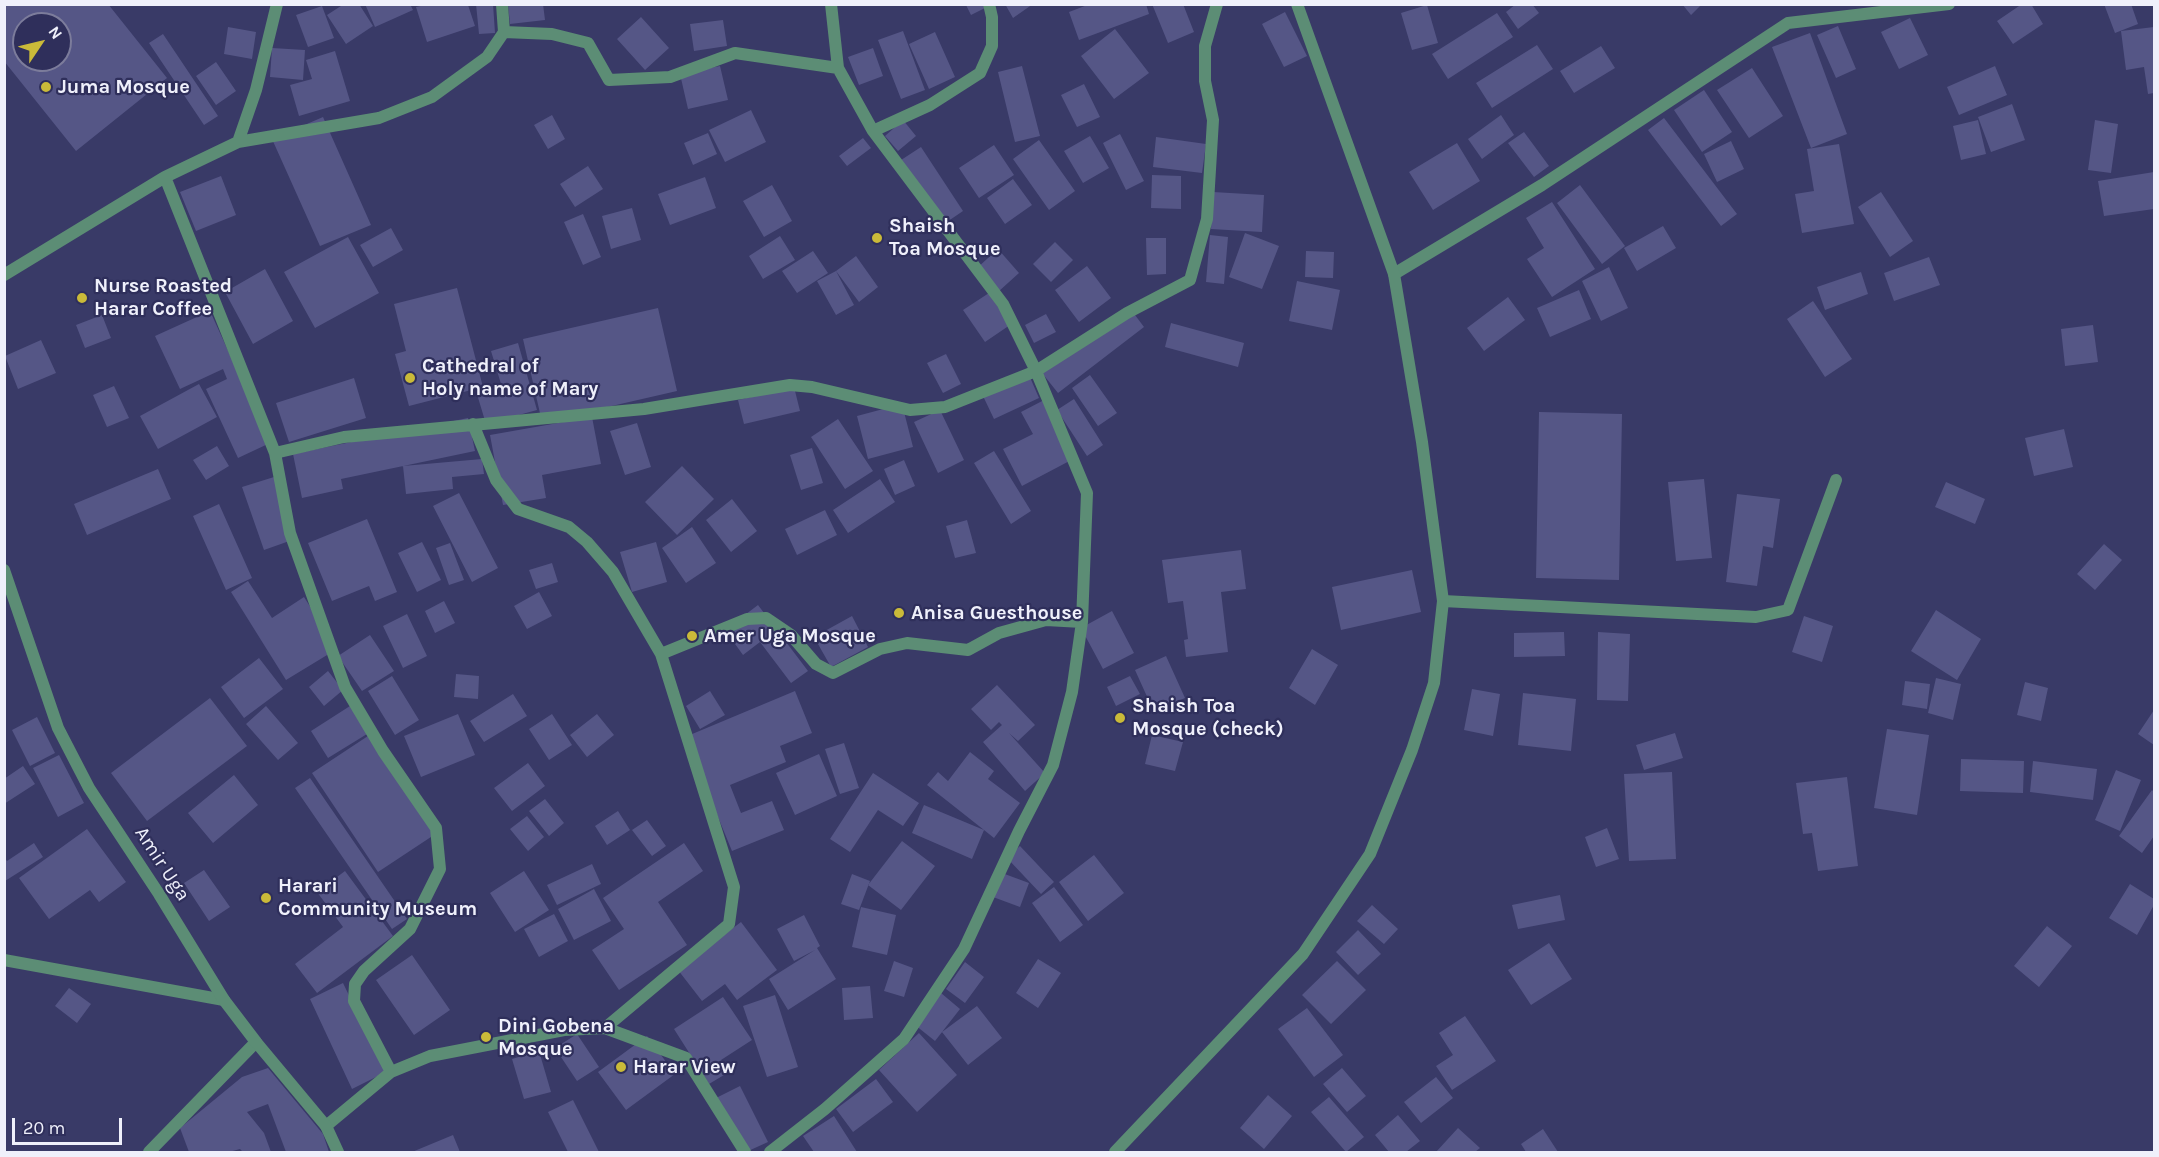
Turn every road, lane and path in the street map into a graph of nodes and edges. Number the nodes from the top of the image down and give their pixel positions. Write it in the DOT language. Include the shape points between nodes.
graph roads {
  1 [pos="277,4"];
  2 [pos="502,4"];
  3 [pos="831,4"];
  4 [pos="988,4"];
  5 [pos="1218,4"];
  6 [pos="1296,4"];
  7 [pos="1949,4"];
  8 [pos="504,32"];
  9 [pos="838,68"];
  10 [pos="873,131"];
  11 [pos="238,142"];
  12 [pos="165,177"];
  13 [pos="1394,274"];
  14 [pos="4,275"];
  15 [pos="1036,371"];
  16 [pos="473,424"];
  17 [pos="275,453"];
  18 [pos="1836,480"];
  19 [pos="4,570"];
  20 [pos="1443,601"];
  21 [pos="1082,622"];
  22 [pos="661,654"];
  23 [pos="4,960"];
  24 [pos="224,1000"];
  25 [pos="605,1028"];
  26 [pos="256,1042"];
  27 [pos="391,1072"];
  28 [pos="326,1126"];
  29 [pos="149,1152"];
  30 [pos="338,1152"];
  31 [pos="745,1152"];
  32 [pos="770,1152"];
  33 [pos="1115,1152"];
  1 -- 11 [label="street" via="256,90"];
  2 -- 8 [label="street"];
  3 -- 9 [label="street"];
  4 -- 10 [label="street" via="992,46 980,74 930,105"];
  5 -- 15 [label="street" via="1205,46 1205,81 1213,120 1207,219 1190,280 1127,313"];
  6 -- 13 [label="street"];
  7 -- 13 [label="street" via="1788,23 1542,185"];
  8 -- 9 [label="street" via="552,34 588,43 609,80 670,77 735,53"];
  8 -- 11 [label="street" via="487,57 432,97 379,118"];
  9 -- 10 [label="street"];
  10 -- 15 [label="street" via="1003,304"];
  11 -- 12 [label="street"];
  12 -- 14 [label="street"];
  12 -- 17 [label="street"];
  13 -- 20 [label="street"];
  15 -- 16 [label="street" via="945,407 910,410 790,385 644,409"];
  15 -- 21 [label="street" via="1087,493"];
  16 -- 17 [label="street" via="344,437"];
  16 -- 22 [label="street" via="496,480 518,509 569,527 587,542 613,572"];
  17 -- 27 [label="street" via="290,533 345,687 436,828 440,869 410,929 354,984 354,1001"];
  18 -- 20 [label="street" via="1788,610 1756,617"];
  19 -- 24 [label="street, Amir Uga" via="58,728 89,788"];
  20 -- 33 [label="street" via="1434,683 1370,854 1303,954"];
  21 -- 22 [label="street" via="1046,620 999,633 968,650 908,643 880,649 833,673 816,664 791,635 766,618 747,619"];
  21 -- 32 [label="street" via="1072,692 1053,765 964,949 904,1039"];
  22 -- 25 [label="street" via="734,887 729,924"];
  23 -- 24 [label="street"];
  24 -- 26 [label="street, Amir Uga"];
  25 -- 27 [label="street" via="564,1030 430,1056"];
  25 -- 31 [label="street" via="686,1058"];
  26 -- 28 [label="street, Amir Uga"];
  26 -- 29 [label="street"];
  27 -- 28 [label="street"];
  28 -- 30 [label="street, Amir Uga"];
}
